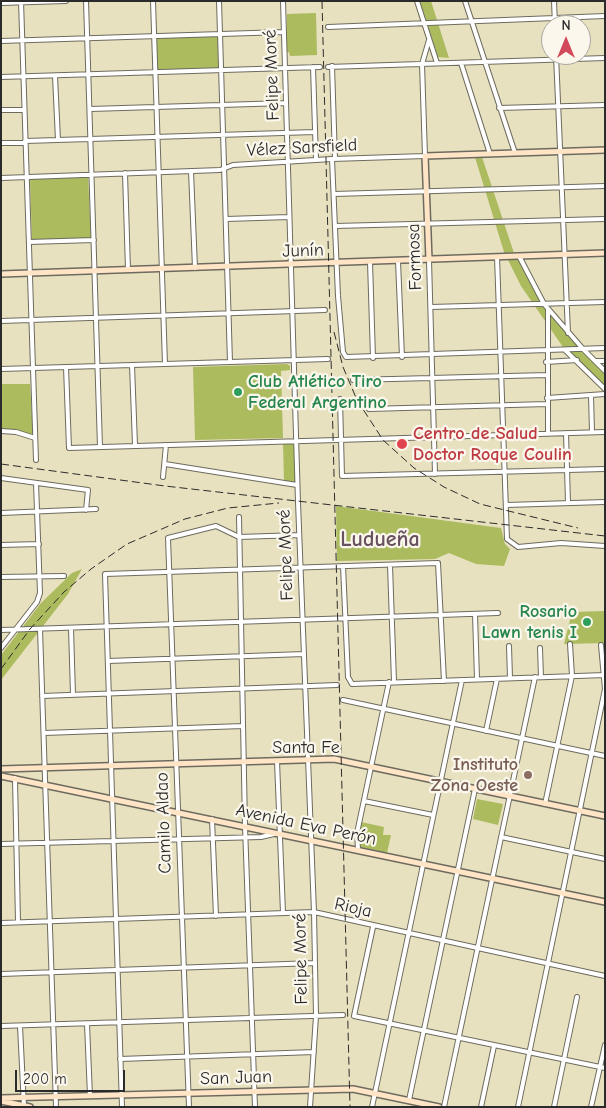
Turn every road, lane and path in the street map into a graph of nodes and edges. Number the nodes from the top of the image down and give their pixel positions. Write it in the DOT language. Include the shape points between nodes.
graph roads {
  1 [pos="66,1"];
  2 [pos="86,1"];
  3 [pos="153,1"];
  4 [pos="219,1"];
  5 [pos="283,1"];
  6 [pos="416,1"];
  7 [pos="465,1"];
  8 [pos="554,1"];
  9 [pos="21,2"];
  10 [pos="1,3"];
  11 [pos="555,15"];
  12 [pos="605,16"];
  13 [pos="591,17"];
  14 [pos="541,19"];
  15 [pos="472,21"];
  16 [pos="424,23"];
  17 [pos="328,27"];
  18 [pos="284,32"];
  19 [pos="220,34"];
  20 [pos="154,37"];
  21 [pos="87,39"];
  22 [pos="429,40"];
  23 [pos="1,41"];
  24 [pos="22,41"];
  25 [pos="541,58"];
  26 [pos="591,58"];
  27 [pos="605,58"];
  28 [pos="484,62"];
  29 [pos="437,63"];
  30 [pos="461,63"];
  31 [pos="422,64"];
  32 [pos="556,65"];
  33 [pos="313,67"];
  34 [pos="320,67"];
  35 [pos="285,68"];
  36 [pos="221,70"];
  37 [pos="156,72"];
  38 [pos="88,74"];
  39 [pos="56,76"];
  40 [pos="1,77"];
  41 [pos="23,77"];
  42 [pos="286,103"];
  43 [pos="222,105"];
  44 [pos="605,106"];
  45 [pos="157,107"];
  46 [pos="558,107"];
  47 [pos="90,108"];
  48 [pos="499,108"];
  49 [pos="1,110"];
  50 [pos="24,110"];
  51 [pos="315,132"];
  52 [pos="287,133"];
  53 [pos="223,135"];
  54 [pos="158,138"];
  55 [pos="90,139"];
  56 [pos="58,140"];
  57 [pos="25,142"];
  58 [pos="1,144"];
  59 [pos="605,150"];
  60 [pos="560,152"];
  61 [pos="515,153"];
  62 [pos="490,154"];
  63 [pos="425,156"];
  64 [pos="334,159"];
  65 [pos="316,160"];
  66 [pos="288,163"];
  67 [pos="224,168"];
  68 [pos="191,171"];
  69 [pos="159,172"];
  70 [pos="125,173"];
  71 [pos="92,174"];
  72 [pos="26,177"];
  73 [pos="1,178"];
  74 [pos="562,186"];
  75 [pos="605,186"];
  76 [pos="427,191"];
  77 [pos="334,194"];
  78 [pos="290,217"];
  79 [pos="226,219"];
  80 [pos="563,219"];
  81 [pos="605,219"];
  82 [pos="428,223"];
  83 [pos="335,226"];
  84 [pos="94,240"];
  85 [pos="28,242"];
  86 [pos="605,253"];
  87 [pos="565,254"];
  88 [pos="519,256"];
  89 [pos="497,258"];
  90 [pos="429,260"];
  91 [pos="398,261"];
  92 [pos="370,262"];
  93 [pos="337,263"];
  94 [pos="291,264"];
  95 [pos="227,267"];
  96 [pos="195,268"];
  97 [pos="162,269"];
  98 [pos="128,270"];
  99 [pos="94,271"];
  100 [pos="30,273"];
  101 [pos="1,274"];
  102 [pos="605,302"];
  103 [pos="567,303"];
  104 [pos="498,305"];
  105 [pos="546,306"];
  106 [pos="431,307"];
  107 [pos="325,310"];
  108 [pos="292,312"];
  109 [pos="229,314"];
  110 [pos="163,316"];
  111 [pos="96,318"];
  112 [pos="31,320"];
  113 [pos="1,322"];
  114 [pos="568,333"];
  115 [pos="605,348"];
  116 [pos="583,349"];
  117 [pos="546,350"];
  118 [pos="566,350"];
  119 [pos="500,352"];
  120 [pos="402,356"];
  121 [pos="432,356"];
  122 [pos="373,358"];
  123 [pos="328,359"];
  124 [pos="294,360"];
  125 [pos="576,360"];
  126 [pos="595,361"];
  127 [pos="605,361"];
  128 [pos="230,362"];
  129 [pos="546,362"];
  130 [pos="165,364"];
  131 [pos="132,365"];
  132 [pos="97,366"];
  133 [pos="66,367"];
  134 [pos="33,368"];
  135 [pos="1,369"];
  136 [pos="605,371"];
  137 [pos="547,374"];
  138 [pos="501,376"];
  139 [pos="433,378"];
  140 [pos="353,380"];
  141 [pos="605,389"];
  142 [pos="605,394"];
  143 [pos="591,395"];
  144 [pos="547,398"];
  145 [pos="340,399"];
  146 [pos="547,404"];
  147 [pos="502,406"];
  148 [pos="433,408"];
  149 [pos="369,409"];
  150 [pos="1,431"];
  151 [pos="592,432"];
  152 [pos="605,432"];
  153 [pos="566,433"];
  154 [pos="548,434"];
  155 [pos="503,435"];
  156 [pos="35,438"];
  157 [pos="434,438"];
  158 [pos="341,440"];
  159 [pos="296,441"];
  160 [pos="166,445"];
  161 [pos="135,446"];
  162 [pos="100,447"];
  163 [pos="36,460"];
  164 [pos="165,464"];
  165 [pos="605,469"];
  166 [pos="567,470"];
  167 [pos="505,472"];
  168 [pos="435,474"];
  169 [pos="163,477"];
  170 [pos="1,478"];
  171 [pos="36,483"];
  172 [pos="297,485"];
  173 [pos="605,502"];
  174 [pos="568,503"];
  175 [pos="506,505"];
  176 [pos="96,509"];
  177 [pos="86,510"];
  178 [pos="37,512"];
  179 [pos="1,513"];
  180 [pos="238,517"];
  181 [pos="299,535"];
  182 [pos="239,537"];
  183 [pos="39,544"];
  184 [pos="1,545"];
  185 [pos="605,546"];
  186 [pos="390,564"];
  187 [pos="343,566"];
  188 [pos="300,568"];
  189 [pos="240,570"];
  190 [pos="170,572"];
  191 [pos="40,576"];
  192 [pos="64,576"];
  193 [pos="1,577"];
  194 [pos="498,613"];
  195 [pos="474,614"];
  196 [pos="440,616"];
  197 [pos="392,617"];
  198 [pos="346,619"];
  199 [pos="302,620"];
  200 [pos="241,622"];
  201 [pos="171,625"];
  202 [pos="107,627"];
  203 [pos="71,628"];
  204 [pos="40,629"];
  205 [pos="1,630"];
  206 [pos="15,630"];
  207 [pos="570,644"];
  208 [pos="601,645"];
  209 [pos="509,646"];
  210 [pos="1,648"];
  211 [pos="540,648"];
  212 [pos="304,654"];
  213 [pos="242,656"];
  214 [pos="172,659"];
  215 [pos="108,661"];
  216 [pos="572,676"];
  217 [pos="535,677"];
  218 [pos="541,677"];
  219 [pos="604,677"];
  220 [pos="510,678"];
  221 [pos="477,679"];
  222 [pos="497,679"];
  223 [pos="444,680"];
  224 [pos="462,680"];
  225 [pos="392,682"];
  226 [pos="337,685"];
  227 [pos="305,687"];
  228 [pos="242,690"];
  229 [pos="174,691"];
  230 [pos="109,693"];
  231 [pos="72,695"];
  232 [pos="42,696"];
  233 [pos="343,700"];
  234 [pos="384,709"];
  235 [pos="453,724"];
  236 [pos="243,726"];
  237 [pos="175,728"];
  238 [pos="110,731"];
  239 [pos="486,731"];
  240 [pos="44,733"];
  241 [pos="522,738"];
  242 [pos="558,746"];
  243 [pos="591,753"];
  244 [pos="605,756"];
  245 [pos="308,760"];
  246 [pos="277,761"];
  247 [pos="244,762"];
  248 [pos="176,764"];
  249 [pos="111,766"];
  250 [pos="371,766"];
  251 [pos="45,768"];
  252 [pos="1,769"];
  253 [pos="1,776"];
  254 [pos="15,778"];
  255 [pos="441,781"];
  256 [pos="46,785"];
  257 [pos="475,789"];
  258 [pos="510,796"];
  259 [pos="112,798"];
  260 [pos="364,801"];
  261 [pos="545,804"];
  262 [pos="579,811"];
  263 [pos="178,812"];
  264 [pos="434,815"];
  265 [pos="605,816"];
  266 [pos="212,819"];
  267 [pos="245,826"];
  268 [pos="280,833"];
  269 [pos="245,837"];
  270 [pos="501,837"];
  271 [pos="213,838"];
  272 [pos="179,839"];
  273 [pos="310,839"];
  274 [pos="113,841"];
  275 [pos="48,842"];
  276 [pos="16,843"];
  277 [pos="1,844"];
  278 [pos="358,849"];
  279 [pos="570,852"];
  280 [pos="605,859"];
  281 [pos="423,864"];
  282 [pos="458,871"];
  283 [pos="492,878"];
  284 [pos="562,893"];
  285 [pos="605,902"];
  286 [pos="314,912"];
  287 [pos="283,913"];
  288 [pos="248,914"];
  289 [pos="216,916"];
  290 [pos="182,917"];
  291 [pos="116,919"];
  292 [pos="51,921"];
  293 [pos="18,922"];
  294 [pos="1,923"];
  295 [pos="373,926"];
  296 [pos="409,934"];
  297 [pos="443,941"];
  298 [pos="478,949"];
  299 [pos="315,963"];
  300 [pos="547,964"];
  301 [pos="250,965"];
  302 [pos="184,967"];
  303 [pos="118,970"];
  304 [pos="52,972"];
  305 [pos="1,974"];
  306 [pos="605,976"];
  307 [pos="577,997"];
  308 [pos="344,1015"];
  309 [pos="316,1016"];
  310 [pos="252,1018"];
  311 [pos="186,1020"];
  312 [pos="119,1022"];
  313 [pos="390,1023"];
  314 [pos="87,1024"];
  315 [pos="55,1025"];
  316 [pos="1,1026"];
  317 [pos="20,1026"];
  318 [pos="424,1031"];
  319 [pos="459,1038"];
  320 [pos="605,1044"];
  321 [pos="494,1046"];
  322 [pos="314,1052"];
  323 [pos="529,1052"];
  324 [pos="253,1054"];
  325 [pos="187,1057"];
  326 [pos="120,1059"];
  327 [pos="564,1060"];
  328 [pos="602,1068"];
  329 [pos="311,1090"];
  330 [pos="255,1091"];
  331 [pos="189,1093"];
  332 [pos="375,1093"];
  333 [pos="121,1095"];
  334 [pos="90,1096"];
  335 [pos="57,1097"];
  336 [pos="24,1098"];
  337 [pos="1,1099"];
  338 [pos="409,1100"];
  339 [pos="24,1106"];
  340 [pos="30,1107"];
  341 [pos="56,1107"];
  342 [pos="122,1107"];
  343 [pos="189,1107"];
  344 [pos="255,1107"];
  345 [pos="310,1107"];
  346 [pos="372,1107"];
  347 [pos="439,1107"];
  348 [pos="444,1107"];
  349 [pos="481,1107"];
  350 [pos="518,1107"];
  351 [pos="554,1107"];
  352 [pos="591,1107"];
  1 -- 9 [label="street"];
  2 -- 21 [label="street"];
  3 -- 20 [label="street"];
  4 -- 19 [label="street"];
  5 -- 18 [label="street, Felipe Moré"];
  6 -- 16 [label="street"];
  7 -- 15 [label="street"];
  8 -- 11 [label="street"];
  9 -- 10 [label="street"];
  9 -- 24 [label="street"];
  12 -- 13 [label="street"];
  14 -- 15 [label="street"];
  15 -- 16 [label="street"];
  15 -- 28 [label="street"];
  16 -- 17 [label="street"];
  16 -- 22 [label="street"];
  18 -- 19 [label="street"];
  18 -- 35 [label="street, Felipe Moré"];
  19 -- 20 [label="street"];
  19 -- 36 [label="street"];
  20 -- 21 [label="street"];
  20 -- 37 [label="street"];
  21 -- 24 [label="street"];
  21 -- 38 [label="street"];
  22 -- 29 [label="street"];
  22 -- 31 [label="street, Formosa"];
  23 -- 24 [label="street"];
  24 -- 41 [label="street"];
  25 -- 28 [label="street"];
  26 -- 27 [label="street"];
  28 -- 30 [label="street"];
  28 -- 48 [label="street"];
  29 -- 30 [label="street"];
  29 -- 31 [label="street"];
  30 -- 62 [label="street"];
  31 -- 63 [label="street, Formosa"];
  31 -- 64 [label="street" via="330,67"];
  32 -- 46 [label="street"];
  33 -- 34 [label="street"];
  33 -- 35 [label="street"];
  33 -- 51 [label="street"];
  35 -- 36 [label="street"];
  35 -- 42 [label="street, Felipe Moré"];
  36 -- 37 [label="street"];
  36 -- 43 [label="street"];
  37 -- 38 [label="street"];
  37 -- 45 [label="street"];
  38 -- 39 [label="street"];
  38 -- 47 [label="street"];
  39 -- 41 [label="street"];
  39 -- 56 [label="street"];
  40 -- 41 [label="street"];
  41 -- 50 [label="street"];
  42 -- 43 [label="street"];
  42 -- 52 [label="street, Felipe Moré"];
  43 -- 45 [label="street"];
  43 -- 53 [label="street"];
  44 -- 46 [label="street"];
  45 -- 47 [label="street"];
  45 -- 54 [label="street"];
  46 -- 48 [label="street"];
  46 -- 60 [label="street"];
  47 -- 55 [label="street"];
  48 -- 61 [label="street"];
  49 -- 50 [label="street"];
  50 -- 57 [label="street"];
  51 -- 52 [label="street"];
  51 -- 65 [label="street"];
  52 -- 53 [label="street"];
  52 -- 66 [label="street, Felipe Moré"];
  53 -- 54 [label="street"];
  53 -- 67 [label="street"];
  54 -- 55 [label="street"];
  54 -- 69 [label="street"];
  55 -- 56 [label="street"];
  55 -- 71 [label="street"];
  56 -- 57 [label="street"];
  57 -- 58 [label="street"];
  57 -- 72 [label="street"];
  59 -- 60 [label="main road, Vélez Sarsfield"];
  60 -- 61 [label="main road, Vélez Sarsfield"];
  60 -- 74 [label="street"];
  61 -- 62 [label="main road, Vélez Sarsfield"];
  62 -- 63 [label="main road, Vélez Sarsfield"];
  63 -- 64 [label="street, Vélez Sarsfield"];
  63 -- 76 [label="main road, Formosa"];
  64 -- 65 [label="street, Vélez Sarsfield"];
  64 -- 77 [label="street"];
  65 -- 66 [label="street, Vélez Sarsfield"];
  66 -- 67 [label="street, Vélez Sarsfield"];
  66 -- 78 [label="street, Felipe Moré"];
  67 -- 68 [label="street, Vélez Sarsfield"];
  67 -- 79 [label="street"];
  68 -- 69 [label="street, Vélez Sarsfield"];
  68 -- 96 [label="street"];
  69 -- 70 [label="street, Vélez Sarsfield"];
  69 -- 97 [label="street"];
  70 -- 71 [label="street, Vélez Sarsfield"];
  70 -- 98 [label="street"];
  71 -- 72 [label="street, Vélez Sarsfield"];
  71 -- 84 [label="street"];
  72 -- 73 [label="street, Vélez Sarsfield"];
  72 -- 85 [label="street"];
  74 -- 75 [label="street"];
  74 -- 76 [label="street"];
  74 -- 80 [label="street"];
  76 -- 77 [label="street"];
  76 -- 82 [label="main road, Formosa"];
  77 -- 83 [label="street"];
  78 -- 79 [label="street"];
  78 -- 94 [label="street, Felipe Moré"];
  79 -- 95 [label="street"];
  80 -- 81 [label="street"];
  80 -- 82 [label="street"];
  80 -- 87 [label="street"];
  82 -- 83 [label="street"];
  82 -- 90 [label="main road, Formosa"];
  83 -- 93 [label="street"];
  84 -- 85 [label="street"];
  84 -- 99 [label="street"];
  85 -- 100 [label="street"];
  86 -- 87 [label="main road, Junín"];
  87 -- 88 [label="main road, Junín"];
  87 -- 103 [label="street"];
  88 -- 89 [label="main road, Junín"];
  88 -- 105 [label="street"];
  89 -- 90 [label="main road, Junín"];
  89 -- 104 [label="street"];
  90 -- 91 [label="main road, Junín"];
  90 -- 106 [label="street, Formosa"];
  91 -- 92 [label="main road, Junín"];
  91 -- 120 [label="street"];
  92 -- 93 [label="main road, Junín"];
  92 -- 122 [label="street"];
  93 -- 94 [label="main road, Junín"];
  93 -- 122 [label="street" via="343,352 346,357"];
  94 -- 95 [label="main road, Junín"];
  94 -- 108 [label="street, Felipe Moré"];
  95 -- 96 [label="main road, Junín"];
  95 -- 109 [label="street"];
  96 -- 97 [label="main road, Junín"];
  97 -- 98 [label="main road, Junín"];
  97 -- 110 [label="street"];
  98 -- 99 [label="main road, Junín"];
  99 -- 100 [label="main road, Junín"];
  99 -- 111 [label="street"];
  100 -- 101 [label="main road, Junín"];
  100 -- 112 [label="street"];
  102 -- 103 [label="street"];
  103 -- 105 [label="street"];
  103 -- 114 [label="street"];
  104 -- 105 [label="street"];
  104 -- 106 [label="street"];
  104 -- 119 [label="street"];
  105 -- 114 [label="street"];
  105 -- 117 [label="street"];
  106 -- 121 [label="street, Formosa"];
  107 -- 108 [label="street"];
  108 -- 109 [label="street"];
  108 -- 124 [label="street, Felipe Moré"];
  109 -- 110 [label="street"];
  109 -- 128 [label="street"];
  110 -- 111 [label="street"];
  110 -- 130 [label="street"];
  111 -- 112 [label="street"];
  111 -- 132 [label="street"];
  112 -- 113 [label="street"];
  112 -- 134 [label="street"];
  114 -- 116 [label="street"];
  115 -- 116 [label="street"];
  116 -- 118 [label="street"];
  116 -- 126 [label="street"];
  117 -- 118 [label="street"];
  117 -- 119 [label="street"];
  117 -- 129 [label="street"];
  118 -- 125 [label="street"];
  119 -- 121 [label="street"];
  119 -- 138 [label="street"];
  120 -- 121 [label="street"];
  120 -- 122 [label="street"];
  121 -- 139 [label="street, Formosa"];
  123 -- 124 [label="street"];
  124 -- 128 [label="street"];
  124 -- 159 [label="street, Felipe Moré"];
  125 -- 129 [label="street"];
  125 -- 141 [label="street"];
  126 -- 127 [label="street"];
  126 -- 136 [label="street"];
  128 -- 130 [label="street"];
  129 -- 137 [label="street"];
  130 -- 131 [label="street"];
  131 -- 132 [label="street"];
  131 -- 161 [label="street"];
  132 -- 133 [label="street"];
  132 -- 162 [label="street"];
  133 -- 134 [label="street"];
  133 -- 162 [label="street" via="69,448"];
  134 -- 135 [label="street"];
  134 -- 156 [label="street"];
  137 -- 138 [label="street"];
  137 -- 144 [label="street"];
  138 -- 139 [label="street"];
  138 -- 147 [label="street"];
  139 -- 140 [label="street"];
  139 -- 148 [label="street, Formosa"];
  142 -- 143 [label="street"];
  143 -- 144 [label="street"];
  143 -- 151 [label="street"];
  144 -- 146 [label="street"];
  145 -- 158 [label="street"];
  146 -- 147 [label="street"];
  146 -- 154 [label="street"];
  147 -- 148 [label="street"];
  147 -- 155 [label="street"];
  148 -- 149 [label="street"];
  148 -- 157 [label="street, Formosa"];
  150 -- 156 [label="street"];
  151 -- 152 [label="street"];
  151 -- 153 [label="street"];
  153 -- 154 [label="street"];
  153 -- 166 [label="street"];
  154 -- 155 [label="street"];
  155 -- 157 [label="street"];
  155 -- 167 [label="street"];
  156 -- 163 [label="street"];
  157 -- 158 [label="street"];
  157 -- 168 [label="street, Formosa"];
  158 -- 159 [label="street"];
  158 -- 168 [label="street" via="342,476"];
  159 -- 160 [label="street"];
  159 -- 172 [label="street, Felipe Moré"];
  160 -- 161 [label="street"];
  160 -- 164 [label="street"];
  161 -- 162 [label="street"];
  164 -- 169 [label="street"];
  164 -- 172 [label="street"];
  165 -- 166 [label="street"];
  166 -- 167 [label="street"];
  166 -- 174 [label="street"];
  167 -- 168 [label="street"];
  167 -- 175 [label="street"];
  170 -- 171 [label="street"];
  171 -- 177 [label="street" via="88,490"];
  171 -- 178 [label="street"];
  172 -- 181 [label="street, Felipe Moré"];
  173 -- 174 [label="street"];
  174 -- 175 [label="street"];
  175 -- 185 [label="street" via="507,540 518,547 561,543"];
  176 -- 177 [label="street"];
  177 -- 178 [label="street"];
  178 -- 179 [label="street"];
  178 -- 183 [label="street"];
  180 -- 182 [label="street"];
  181 -- 182 [label="street"];
  181 -- 188 [label="street, Felipe Moré"];
  182 -- 189 [label="street"];
  182 -- 190 [label="street, Camilo Aldao" via="216,526 168,538"];
  183 -- 184 [label="street"];
  183 -- 191 [label="street"];
  186 -- 187 [label="street"];
  186 -- 196 [label="street" via="438,563"];
  186 -- 197 [label="street"];
  187 -- 188 [label="street"];
  187 -- 198 [label="street"];
  188 -- 189 [label="street"];
  188 -- 199 [label="street, Felipe Moré"];
  189 -- 190 [label="street"];
  189 -- 200 [label="street"];
  190 -- 201 [label="street, Camilo Aldao"];
  190 -- 202 [label="street" via="105,574"];
  191 -- 192 [label="street"];
  191 -- 193 [label="street"];
  191 -- 206 [label="street" via="37,602"];
  194 -- 195 [label="street"];
  195 -- 196 [label="street"];
  195 -- 221 [label="street"];
  196 -- 197 [label="street"];
  196 -- 223 [label="street"];
  197 -- 198 [label="street"];
  197 -- 225 [label="street"];
  198 -- 199 [label="street"];
  198 -- 225 [label="street" via="348,676 352,684"];
  199 -- 200 [label="street"];
  199 -- 212 [label="street, Felipe Moré"];
  200 -- 201 [label="street"];
  200 -- 213 [label="street"];
  201 -- 202 [label="street"];
  201 -- 214 [label="street, Camilo Aldao"];
  202 -- 203 [label="street"];
  202 -- 215 [label="street"];
  203 -- 204 [label="street"];
  203 -- 231 [label="street"];
  204 -- 206 [label="street"];
  204 -- 232 [label="street"];
  205 -- 206 [label="street"];
  206 -- 210 [label="street"];
  207 -- 216 [label="street"];
  208 -- 219 [label="street"];
  209 -- 220 [label="street"];
  211 -- 218 [label="street"];
  212 -- 213 [label="street"];
  212 -- 227 [label="street, Felipe Moré"];
  213 -- 214 [label="street"];
  213 -- 228 [label="street"];
  214 -- 215 [label="street"];
  214 -- 229 [label="street, Camilo Aldao"];
  215 -- 230 [label="street"];
  216 -- 218 [label="street"];
  216 -- 219 [label="street"];
  216 -- 242 [label="street"];
  217 -- 218 [label="street"];
  217 -- 220 [label="street"];
  217 -- 241 [label="street"];
  219 -- 243 [label="street"];
  220 -- 222 [label="street"];
  221 -- 222 [label="street"];
  221 -- 224 [label="street"];
  222 -- 239 [label="street"];
  223 -- 224 [label="street"];
  223 -- 225 [label="street"];
  224 -- 235 [label="street"];
  225 -- 234 [label="street"];
  226 -- 227 [label="street"];
  227 -- 228 [label="street"];
  227 -- 245 [label="street, Felipe Moré"];
  228 -- 229 [label="street"];
  228 -- 236 [label="street"];
  229 -- 230 [label="street"];
  229 -- 237 [label="street, Camilo Aldao"];
  230 -- 231 [label="street"];
  230 -- 238 [label="street"];
  231 -- 232 [label="street"];
  232 -- 240 [label="street"];
  233 -- 234 [label="street"];
  234 -- 235 [label="street"];
  234 -- 250 [label="street"];
  235 -- 239 [label="street"];
  235 -- 255 [label="street"];
  236 -- 237 [label="street"];
  236 -- 247 [label="street"];
  237 -- 238 [label="street"];
  237 -- 248 [label="street, Camilo Aldao"];
  238 -- 240 [label="street"];
  238 -- 249 [label="street"];
  239 -- 241 [label="street"];
  240 -- 251 [label="street"];
  241 -- 242 [label="street"];
  241 -- 258 [label="street"];
  242 -- 243 [label="street"];
  242 -- 261 [label="street"];
  243 -- 244 [label="street"];
  243 -- 262 [label="street"];
  245 -- 246 [label="main road, Santa Fe"];
  245 -- 250 [label="main road, Santa Fe" via="334,759"];
  245 -- 273 [label="street, Felipe Moré"];
  246 -- 247 [label="main road, Santa Fe"];
  246 -- 268 [label="street"];
  247 -- 248 [label="main road, Santa Fe"];
  247 -- 267 [label="street"];
  248 -- 249 [label="main road, Santa Fe"];
  248 -- 263 [label="street, Camilo Aldao"];
  249 -- 251 [label="main road, Santa Fe"];
  249 -- 259 [label="street"];
  250 -- 255 [label="main road, Santa Fe"];
  250 -- 260 [label="street"];
  251 -- 252 [label="main road, Santa Fe"];
  251 -- 256 [label="street"];
  253 -- 254 [label="main road, Avenida Eva Perón"];
  254 -- 256 [label="main road, Avenida Eva Perón"];
  254 -- 276 [label="street"];
  255 -- 257 [label="main road, Santa Fe"];
  255 -- 264 [label="street"];
  256 -- 259 [label="main road, Avenida Eva Perón"];
  256 -- 275 [label="street"];
  257 -- 258 [label="main road, Santa Fe"];
  257 -- 282 [label="street"];
  258 -- 261 [label="main road, Santa Fe"];
  258 -- 270 [label="street"];
  259 -- 263 [label="main road, Avenida Eva Perón"];
  259 -- 274 [label="street"];
  260 -- 264 [label="street"];
  260 -- 278 [label="street" via="357,833"];
  261 -- 262 [label="main road, Santa Fe"];
  262 -- 265 [label="main road, Santa Fe"];
  262 -- 279 [label="street"];
  263 -- 266 [label="main road, Avenida Eva Perón"];
  263 -- 272 [label="street, Camilo Aldao"];
  264 -- 281 [label="street"];
  266 -- 267 [label="main road, Avenida Eva Perón"];
  266 -- 271 [label="street"];
  267 -- 268 [label="main road, Avenida Eva Perón"];
  267 -- 269 [label="street"];
  268 -- 269 [label="street"];
  268 -- 273 [label="main road, Avenida Eva Perón"];
  268 -- 287 [label="street"];
  269 -- 271 [label="street"];
  269 -- 288 [label="street"];
  270 -- 279 [label="street"];
  270 -- 283 [label="street"];
  271 -- 272 [label="street"];
  271 -- 289 [label="street"];
  272 -- 274 [label="street"];
  272 -- 290 [label="street, Camilo Aldao"];
  273 -- 278 [label="main road, Avenida Eva Perón"];
  273 -- 286 [label="street, Felipe Moré"];
  274 -- 275 [label="street"];
  274 -- 291 [label="street"];
  275 -- 276 [label="street"];
  275 -- 292 [label="street"];
  276 -- 277 [label="street"];
  276 -- 293 [label="street"];
  278 -- 281 [label="main road, Avenida Eva Perón"];
  279 -- 280 [label="street"];
  279 -- 284 [label="street"];
  281 -- 282 [label="main road, Avenida Eva Perón"];
  281 -- 296 [label="street"];
  282 -- 283 [label="main road, Avenida Eva Perón"];
  282 -- 297 [label="street"];
  283 -- 284 [label="main road, Avenida Eva Perón"];
  283 -- 298 [label="street"];
  284 -- 285 [label="main road, Avenida Eva Perón"];
  284 -- 300 [label="street"];
  286 -- 287 [label="street, Rioja"];
  286 -- 295 [label="street, Rioja"];
  286 -- 299 [label="street, Felipe Moré"];
  287 -- 288 [label="street, Rioja"];
  288 -- 289 [label="street, Rioja"];
  288 -- 301 [label="street"];
  289 -- 290 [label="street, Rioja"];
  290 -- 291 [label="street, Rioja"];
  290 -- 302 [label="street, Camilo Aldao"];
  291 -- 292 [label="street, Rioja"];
  291 -- 303 [label="street"];
  292 -- 293 [label="street, Rioja"];
  292 -- 304 [label="street"];
  293 -- 294 [label="street, Rioja"];
  295 -- 296 [label="street, Rioja"];
  295 -- 313 [label="street" via="354,1016"];
  296 -- 297 [label="street, Rioja"];
  296 -- 313 [label="street"];
  297 -- 298 [label="street, Rioja"];
  297 -- 318 [label="street"];
  298 -- 300 [label="street, Rioja"];
  298 -- 319 [label="street"];
  299 -- 301 [label="street"];
  299 -- 309 [label="street, Felipe Moré"];
  300 -- 306 [label="street, Rioja"];
  300 -- 323 [label="street"];
  301 -- 302 [label="street"];
  301 -- 310 [label="street"];
  302 -- 303 [label="street"];
  302 -- 311 [label="street, Camilo Aldao"];
  303 -- 304 [label="street"];
  303 -- 312 [label="street"];
  304 -- 305 [label="street"];
  304 -- 315 [label="street"];
  307 -- 327 [label="street"];
  308 -- 309 [label="street"];
  309 -- 310 [label="street"];
  309 -- 322 [label="street, Felipe Moré"];
  310 -- 311 [label="street"];
  310 -- 324 [label="street"];
  311 -- 312 [label="street"];
  311 -- 325 [label="street, Camilo Aldao"];
  312 -- 314 [label="street"];
  312 -- 326 [label="street"];
  313 -- 318 [label="street"];
  313 -- 332 [label="street"];
  314 -- 315 [label="street"];
  314 -- 334 [label="street"];
  315 -- 317 [label="street"];
  315 -- 335 [label="street"];
  316 -- 317 [label="street"];
  317 -- 336 [label="street"];
  318 -- 319 [label="street"];
  318 -- 338 [label="street"];
  319 -- 321 [label="street"];
  319 -- 348 [label="street"];
  320 -- 328 [label="street"];
  321 -- 323 [label="street"];
  321 -- 349 [label="street"];
  322 -- 324 [label="street"];
  322 -- 329 [label="street, Felipe Moré"];
  323 -- 327 [label="street"];
  323 -- 350 [label="street"];
  324 -- 325 [label="street"];
  324 -- 330 [label="street"];
  325 -- 326 [label="street"];
  325 -- 331 [label="street, Camilo Aldao"];
  326 -- 333 [label="street"];
  327 -- 328 [label="street"];
  327 -- 351 [label="street"];
  328 -- 352 [label="street"];
  329 -- 330 [label="main road, San Juan"];
  329 -- 332 [label="main road, San Juan" via="352,1088"];
  329 -- 345 [label="street, Felipe Moré"];
  330 -- 331 [label="main road, San Juan"];
  330 -- 344 [label="street"];
  331 -- 333 [label="main road, San Juan"];
  331 -- 343 [label="street, Camilo Aldao"];
  332 -- 338 [label="main road, San Juan"];
  332 -- 346 [label="street"];
  333 -- 334 [label="main road, San Juan"];
  333 -- 342 [label="street"];
  334 -- 335 [label="main road, San Juan"];
  335 -- 336 [label="main road, San Juan"];
  335 -- 341 [label="street"];
  336 -- 337 [label="main road, San Juan"];
  336 -- 339 [label="street"];
  337 -- 339 [label="main road"];
  338 -- 347 [label="main road, San Juan"];
  339 -- 340 [label="main road"];
}
